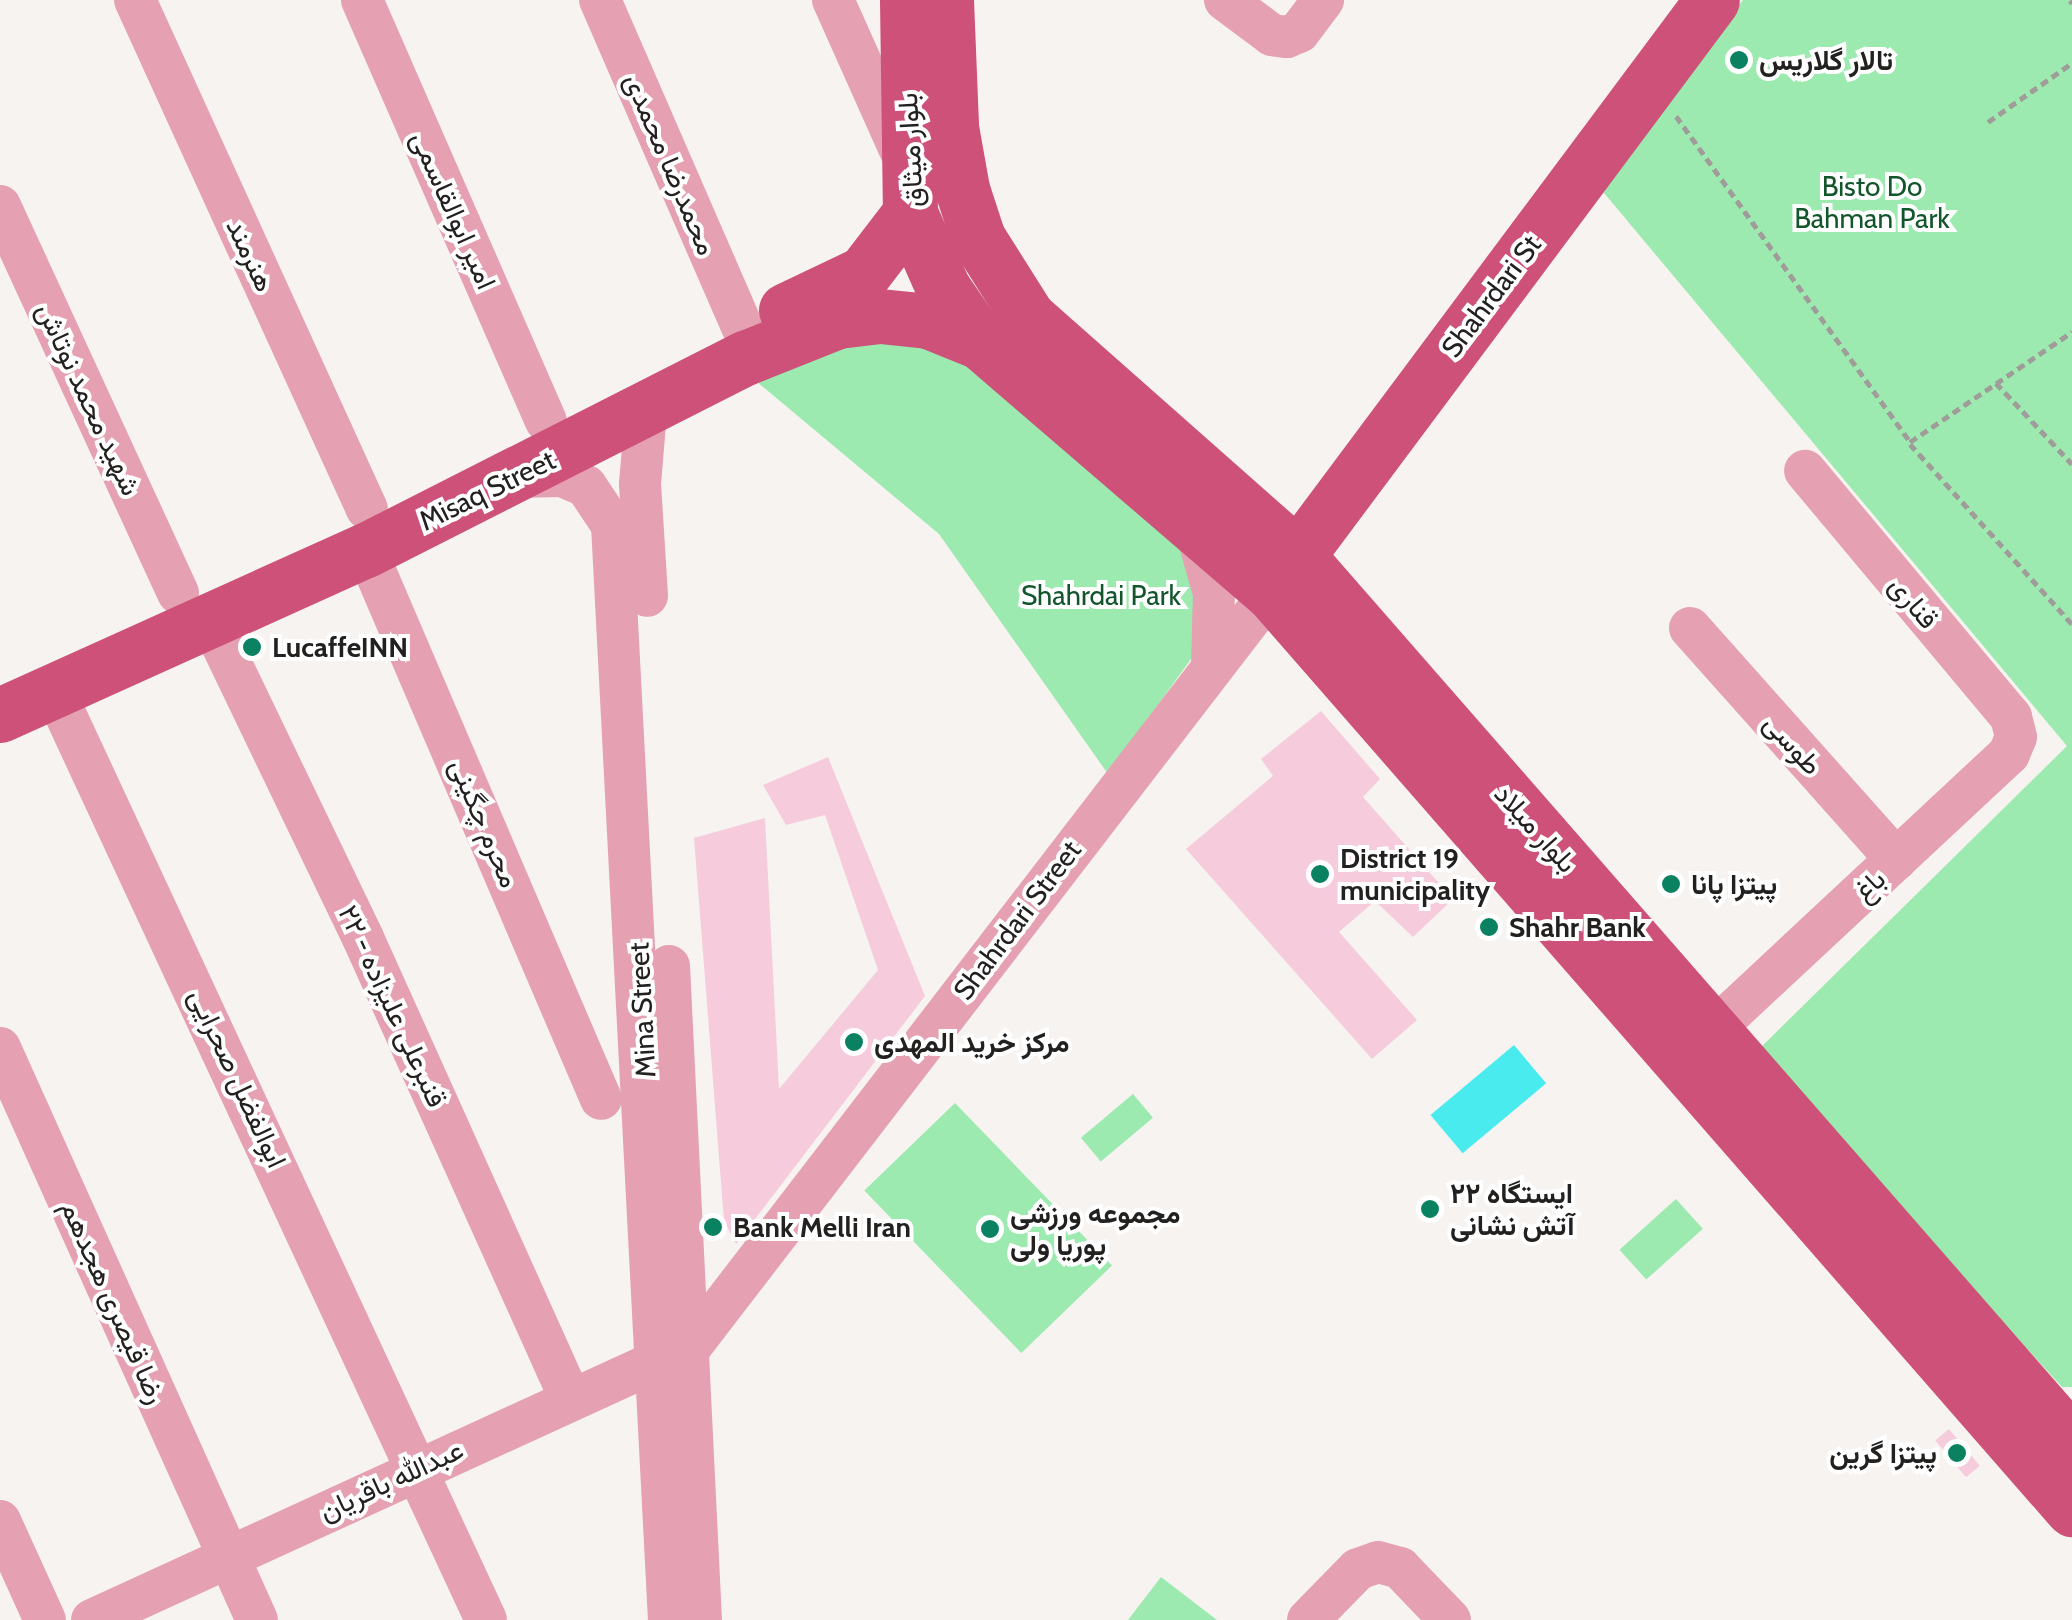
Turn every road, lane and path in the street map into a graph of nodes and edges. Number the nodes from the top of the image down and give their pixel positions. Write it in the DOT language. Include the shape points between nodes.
graph roads {
  1 [pos="135,0"];
  2 [pos="362,0"];
  3 [pos="600,0"];
  4 [pos="833,0"];
  5 [pos="908,0"];
  6 [pos="946,0"];
  7 [pos="1225,0"];
  8 [pos="1323,0"];
  9 [pos="1712,0"];
  10 [pos="2072,63"];
  11 [pos="1652,81"];
  12 [pos="1988,122"];
  13 [pos="908,188"];
  14 [pos="0,206"];
  15 [pos="978,238"];
  16 [pos="18,290"];
  17 [pos="742,327"];
  18 [pos="2072,332"];
  19 [pos="980,342"];
  20 [pos="1996,383"];
  21 [pos="639,395"];
  22 [pos="546,420"];
  23 [pos="1910,444"];
  24 [pos="2072,464"];
  25 [pos="1805,471"];
  26 [pos="511,477"];
  27 [pos="1194,523"];
  28 [pos="367,529"];
  29 [pos="1284,573"];
  30 [pos="194,607"];
  31 [pos="2072,624"];
  32 [pos="1690,628"];
  33 [pos="1212,666"];
  34 [pos="0,678"];
  35 [pos="54,690"];
  36 [pos="0,714"];
  37 [pos="2016,736"];
  38 [pos="1896,859"];
  39 [pos="1692,1040"];
  40 [pos="0,1048"];
  41 [pos="600,1099"];
  42 [pos="1887,1264"];
  43 [pos="676,1351"];
  44 [pos="569,1396"];
  45 [pos="2072,1442"];
  46 [pos="419,1466"];
  47 [pos="2072,1509"];
  48 [pos="0,1521"];
  49 [pos="228,1556"];
  50 [pos="45,1620"];
  51 [pos="92,1620"];
  52 [pos="257,1620"];
  53 [pos="486,1620"];
  54 [pos="670,1620"];
  55 [pos="701,1620"];
  56 [pos="1308,1620"];
  57 [pos="1450,1620"];
  1 -- 28 [label="street, هنرمند"];
  2 -- 22 [label="street, امیر ابوالقاسمی"];
  3 -- 17 [label="street, محمدرضا محمدی"];
  4 -- 13 [label="street"];
  5 -- 13 [label="main road, بلوار میثاق"];
  6 -- 15 [label="main road, بلوار میثاق" via="951,127"];
  7 -- 8 [label="street" via="1272,35 1286,37 1299,32"];
  9 -- 11 [label="main road, Shahrdari St"];
  10 -- 12 [label="path"];
  11 -- 20 [label="path" via="1910,442"];
  11 -- 29 [label="main road, Shahrdari St"];
  13 -- 17 [label="main road, Misaq Street" via="864,273 835,292"];
  13 -- 19 [label="main road, بلوار میثاق" via="942,288"];
  14 -- 16 [label="street, شهید محمد نوتاش"];
  15 -- 29 [label="main road, بلوار میلاد" via="1028,317"];
  16 -- 30 [label="street, شهید محمد نوتاش"];
  17 -- 21 [label="main road, Misaq Street"];
  18 -- 20 [label="path"];
  19 -- 21 [label="main road, Misaq Street" via="928,321 838,321"];
  19 -- 27 [label="main road, بلوار میلاد"];
  20 -- 24 [label="path"];
  21 -- 22 [label="main road, Misaq Street"];
  21 -- 26 [label="main road, Misaq Street"];
  21 -- 43 [label="street, Mina Street"];
  22 -- 28 [label="main road, Misaq Street"];
  23 -- 31 [label="path"];
  25 -- 37 [label="street, قناری" via="2010,717"];
  26 -- 28 [label="main road, Misaq Street"];
  26 -- 43 [label="street, Mina Street" via="562,476 586,486 612,525"];
  27 -- 29 [label="main road, بلوار میلاد"];
  27 -- 33 [label="street" via="1214,593"];
  28 -- 30 [label="main road, Misaq Street"];
  28 -- 41 [label="street, محرم چگینی"];
  29 -- 33 [label="street, Shahrdari Street"];
  29 -- 39 [label="main road, بلوار میلاد"];
  30 -- 34 [label="main road, Misaq Street"];
  30 -- 35 [label="main road, Misaq Street"];
  30 -- 44 [label="street, قنبرعلی علیزاده - ۲۲" via="363,938"];
  32 -- 38 [label="street, طوسی"];
  33 -- 43 [label="street, Shahrdari Street"];
  35 -- 36 [label="main road, Misaq Street"];
  35 -- 46 [label="street, ابوالفضل صحرایی"];
  37 -- 38 [label="street, باغ" via="2009,754"];
  38 -- 39 [label="street, باغ"];
  39 -- 42 [label="main road, بلوار میلاد"];
  40 -- 49 [label="street, رضا قیصری هجدهم"];
  42 -- 45 [label="main road, بلوار میلاد"];
  42 -- 47 [label="main road, بلوار میلاد"];
  43 -- 44 [label="street, عبدالله باقریان"];
  43 -- 54 [label="street, Mina Street"];
  43 -- 55 [label="street, Mina Street"];
  44 -- 46 [label="street, عبدالله باقریان"];
  46 -- 49 [label="street, عبدالله باقریان"];
  46 -- 53 [label="street, ابوالفضل صحرایی"];
  48 -- 50 [label="street"];
  49 -- 51 [label="street, عبدالله باقریان"];
  49 -- 52 [label="street, رضا قیصری هجدهم"];
  56 -- 57 [label="street" via="1358,1569 1378,1562 1400,1568"];
}
